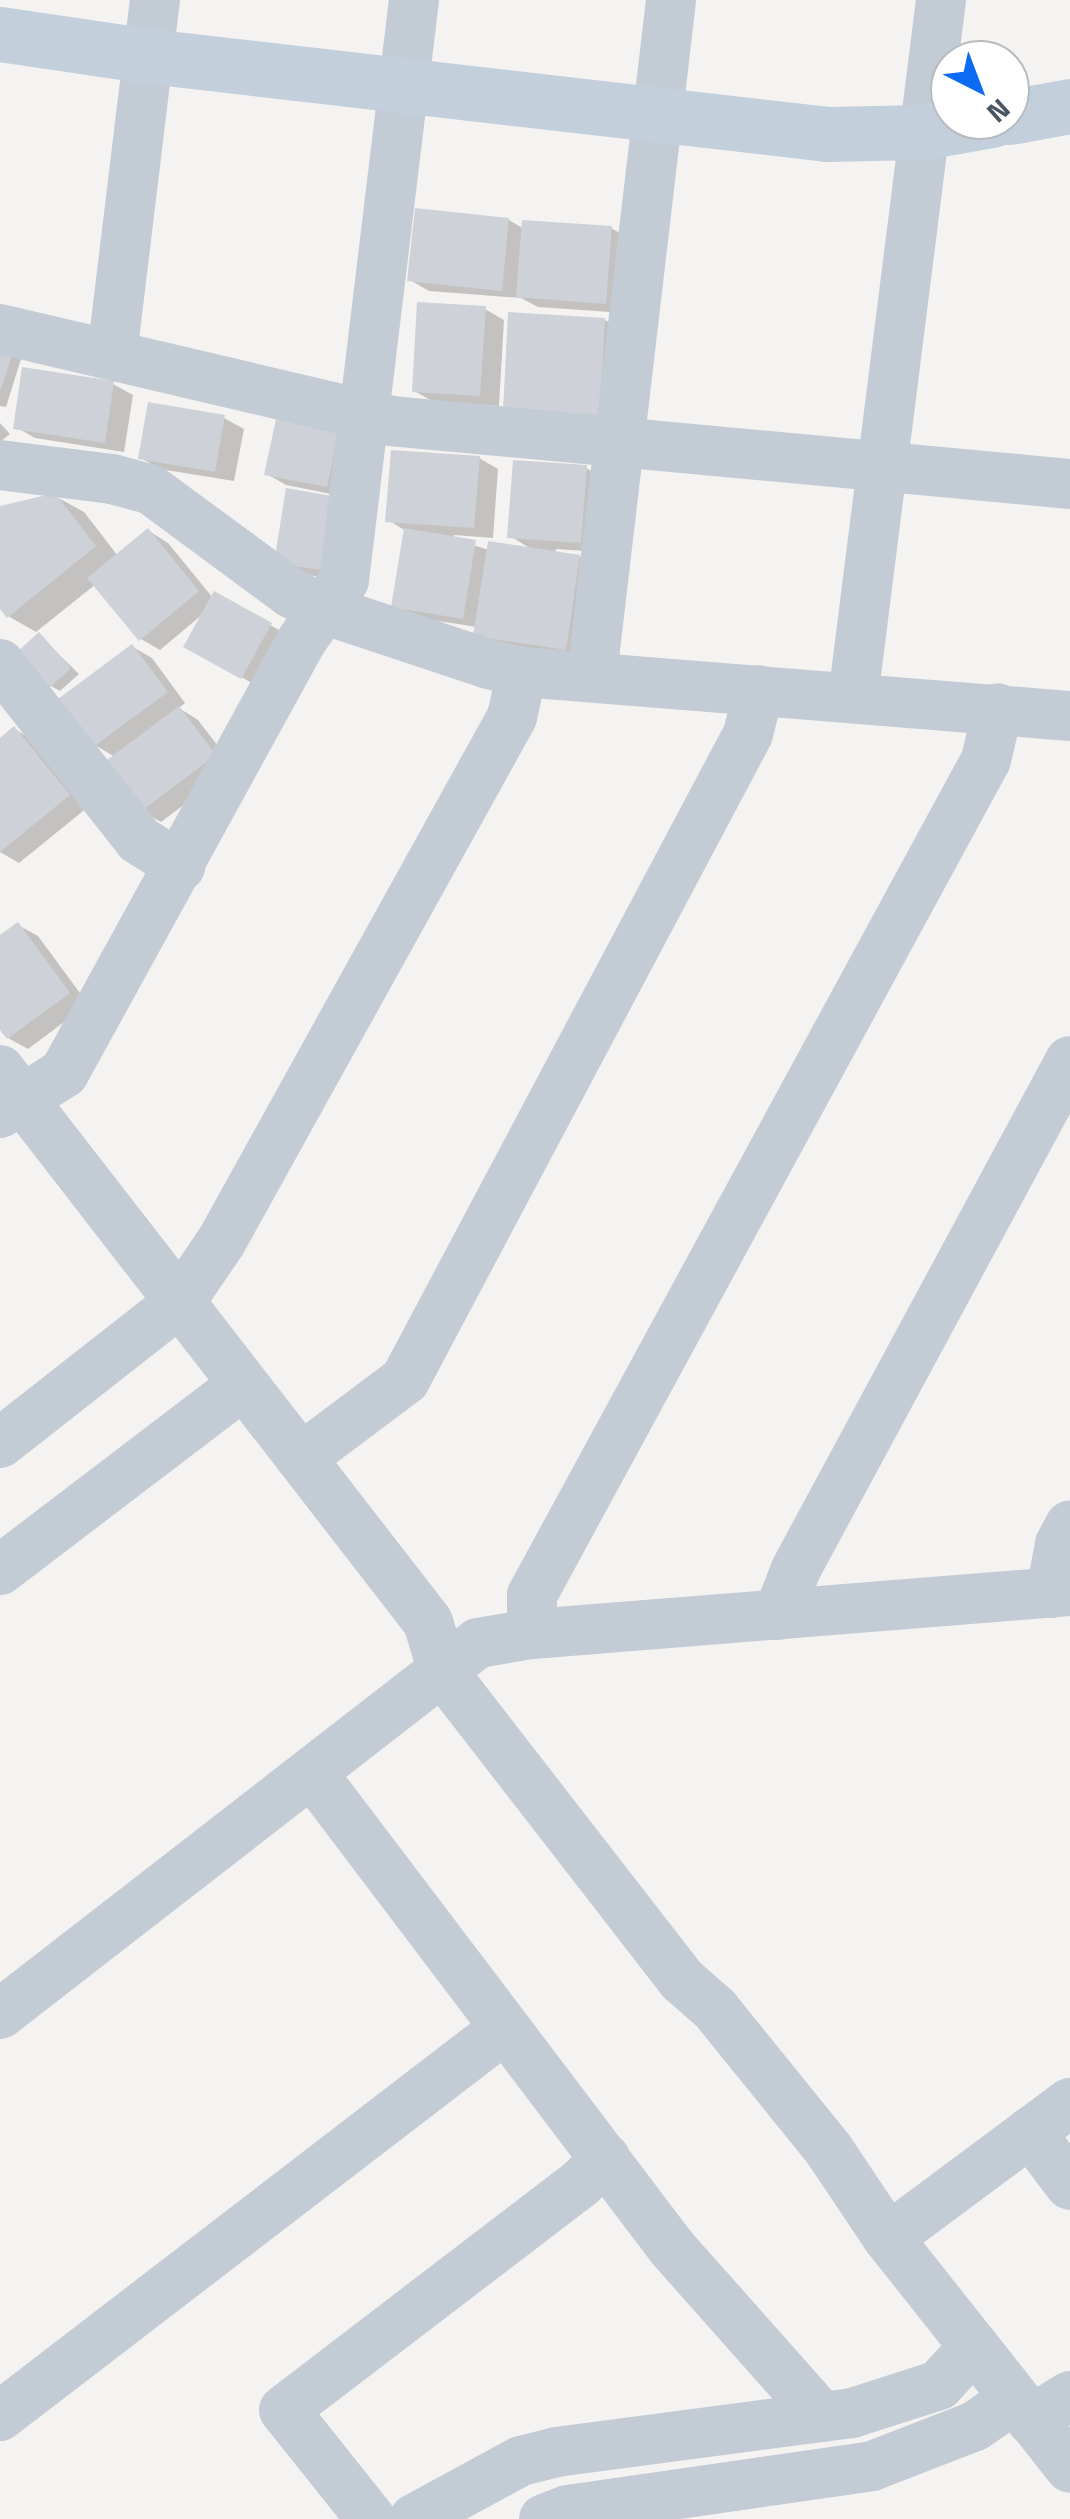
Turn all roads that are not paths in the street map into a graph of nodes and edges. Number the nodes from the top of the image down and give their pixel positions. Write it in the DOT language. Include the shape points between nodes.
graph roads {
  1 [pos="155,0"];
  2 [pos="414,0"];
  3 [pos="670,0"];
  4 [pos="941,0"];
  5 [pos="0,34"];
  6 [pos="149,56"];
  7 [pos="404,84"];
  8 [pos="1070,106"];
  9 [pos="1030,113"];
  10 [pos="655,116"];
  11 [pos="930,131"];
  12 [pos="924,132"];
  13 [pos="0,328"];
  14 [pos="112,355"];
  15 [pos="364,416"];
  16 [pos="620,444"];
  17 [pos="0,465"];
  18 [pos="881,468"];
  19 [pos="1070,484"];
  20 [pos="320,608"];
  21 [pos="0,664"];
  22 [pos="522,672"];
  23 [pos="592,675"];
  24 [pos="759,690"];
  25 [pos="853,698"];
  26 [pos="998,708"];
  27 [pos="1070,716"];
  28 [pos="180,866"];
  29 [pos="1070,1061"];
  30 [pos="7,1093"];
  31 [pos="180,1302"];
  32 [pos="243,1385"];
  33 [pos="0,1442"];
  34 [pos="301,1458"];
  35 [pos="1070,1525"];
  36 [pos="0,1570"];
  37 [pos="1061,1592"];
  38 [pos="778,1615"];
  39 [pos="532,1634"];
  40 [pos="443,1672"];
  41 [pos="312,1773"];
  42 [pos="0,2014"];
  43 [pos="504,2029"];
  44 [pos="1070,2103"];
  45 [pos="1030,2132"];
  46 [pos="605,2158"];
  47 [pos="1070,2185"];
  48 [pos="888,2238"];
  49 [pos="974,2347"];
  50 [pos="1038,2405"];
  51 [pos="0,2416"];
  52 [pos="822,2417"];
  53 [pos="1070,2468"];
  54 [pos="371,2519"];
  55 [pos="414,2519"];
  56 [pos="544,2519"];
  1 -- 6 [label="street"];
  2 -- 7 [label="street"];
  3 -- 10 [label="street"];
  4 -- 12 [label="street"];
  5 -- 6 [label="street"];
  6 -- 7 [label="street"];
  6 -- 14 [label="street"];
  7 -- 10 [label="street"];
  7 -- 15 [label="street"];
  8 -- 9 [label="street"];
  10 -- 12 [label="street" via="827,134"];
  10 -- 16 [label="street"];
  11 -- 12 [label="street"];
  12 -- 18 [label="street"];
  13 -- 14 [label="street"];
  14 -- 15 [label="street"];
  15 -- 16 [label="street"];
  15 -- 20 [label="street" via="344,580"];
  16 -- 18 [label="street"];
  16 -- 23 [label="street"];
  17 -- 20 [label="street" via="150,489"];
  18 -- 19 [label="street"];
  18 -- 25 [label="street"];
  20 -- 22 [label="street"];
  20 -- 28 [label="street"];
  21 -- 28 [label="street" via="139,840"];
  22 -- 23 [label="street"];
  22 -- 31 [label="street" via="512,717 222,1242"];
  23 -- 24 [label="street"];
  24 -- 25 [label="street"];
  24 -- 34 [label="street" via="748,734 405,1380"];
  25 -- 26 [label="street"];
  26 -- 27 [label="street"];
  26 -- 39 [label="street" via="986,760 532,1595"];
  28 -- 30 [label="street" via="64,1073"];
  29 -- 38 [label="street" via="796,1569"];
  30 -- 31 [label="street"];
  31 -- 32 [label="street"];
  31 -- 33 [label="street"];
  32 -- 34 [label="street"];
  32 -- 36 [label="street"];
  34 -- 40 [label="street" via="428,1622"];
  35 -- 37 [label="street" via="1060,1544"];
  37 -- 38 [label="street"];
  38 -- 39 [label="street"];
  39 -- 40 [label="street" via="478,1643"];
  40 -- 41 [label="street"];
  40 -- 48 [label="street" via="682,1980 715,2009 829,2150"];
  41 -- 42 [label="street"];
  41 -- 43 [label="street"];
  43 -- 46 [label="street"];
  43 -- 51 [label="street"];
  44 -- 45 [label="street"];
  45 -- 47 [label="street"];
  45 -- 48 [label="street"];
  46 -- 52 [label="street" via="672,2248"];
  46 -- 54 [label="street" via="580,2184 284,2410"];
  48 -- 49 [label="street"];
  49 -- 50 [label="street"];
  49 -- 52 [label="street" via="940,2385"];
  50 -- 53 [label="street"];
  50 -- 56 [label="street" via="872,2466 568,2510"];
  52 -- 55 [label="street" via="556,2452 521,2461"];
}
